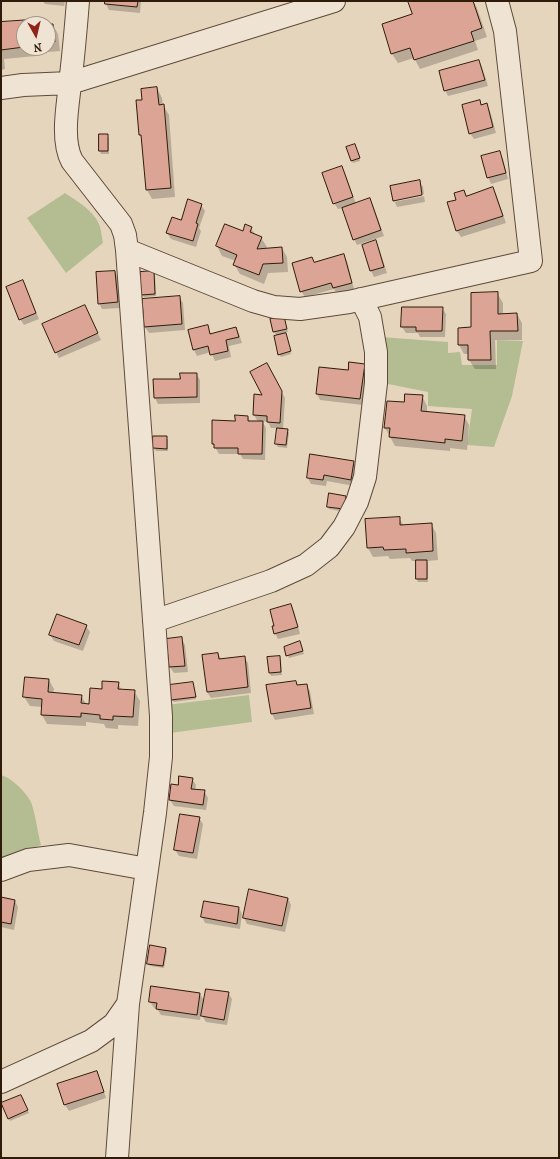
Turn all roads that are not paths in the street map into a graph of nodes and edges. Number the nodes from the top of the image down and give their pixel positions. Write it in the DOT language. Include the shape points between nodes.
graph roads {
  1 [pos="78,1"];
  2 [pos="334,1"];
  3 [pos="497,1"];
  4 [pos="70,83"];
  5 [pos="1,88"];
  6 [pos="127,250"];
  7 [pos="361,299"];
  8 [pos="154,621"];
  9 [pos="147,869"];
  10 [pos="1,870"];
  11 [pos="128,1004"];
  12 [pos="1,1082"];
  13 [pos="117,1158"];
  1 -- 4 [label="street"];
  2 -- 4 [label="street"];
  3 -- 7 [label="street" via="506,31 531,261"];
  4 -- 5 [label="street"];
  4 -- 6 [label="street" via="66,142 68,153 121,224"];
  6 -- 7 [label="street" via="274,307 300,308"];
  6 -- 8 [label="street"];
  7 -- 8 [label="street" via="370,317 376,352 376,383 365,477 357,502 344,527 329,547 306,565 271,581"];
  8 -- 9 [label="street" via="161,716 161,757"];
  9 -- 10 [label="street" via="70,855 28,860"];
  9 -- 11 [label="street"];
  11 -- 12 [label="street" via="114,1024 91,1041"];
  11 -- 13 [label="street"];
}
